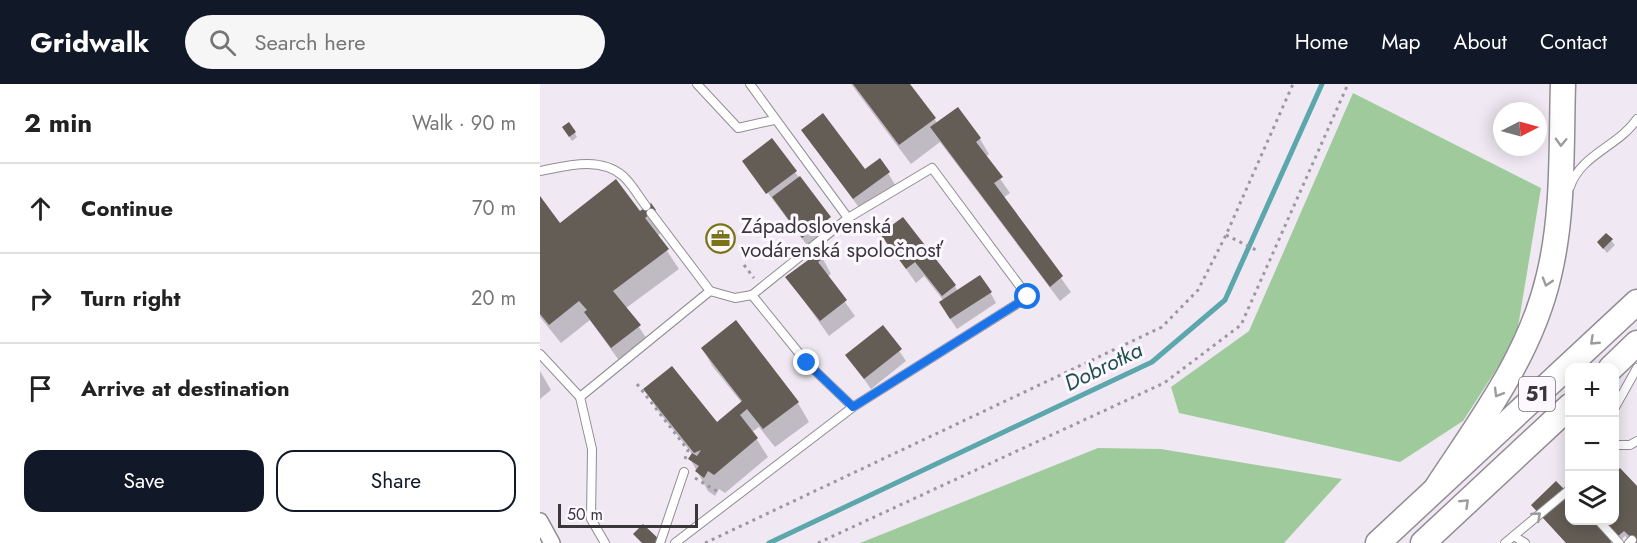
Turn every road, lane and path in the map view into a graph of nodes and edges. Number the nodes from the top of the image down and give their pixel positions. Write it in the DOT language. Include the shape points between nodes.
graph roads {
  1 [pos="697,84"];
  2 [pos="750,84"];
  3 [pos="1293,84"];
  4 [pos="1348,84"];
  5 [pos="1563,84"];
  6 [pos="1637,119"];
  7 [pos="774,120"];
  8 [pos="540,171"];
  9 [pos="848,218"];
  10 [pos="1558,225"];
  11 [pos="1226,235"];
  12 [pos="1258,251"];
  13 [pos="710,291"];
  14 [pos="752,295"];
  15 [pos="1637,302"];
  16 [pos="1637,343"];
  17 [pos="540,354"];
  18 [pos="1616,363"];
  19 [pos="1637,368"];
  20 [pos="637,384"];
  21 [pos="580,397"];
  22 [pos="1619,400"];
  23 [pos="853,407"];
  24 [pos="1565,410"];
  25 [pos="684,472"];
  26 [pos="1437,487"];
  27 [pos="1565,492"];
  28 [pos="732,500"];
  29 [pos="540,521"];
  30 [pos="1603,525"];
  31 [pos="1514,536"];
  32 [pos="552,543"];
  33 [pos="605,543"];
  34 [pos="660,543"];
  35 [pos="675,543"];
  36 [pos="705,543"];
  37 [pos="818,543"];
  38 [pos="1378,543"];
  39 [pos="1423,543"];
  40 [pos="1505,543"];
  41 [pos="1525,543"];
  42 [pos="1619,543"];
  1 -- 7 [label="lane" via="738,128"];
  2 -- 7 [label="lane"];
  3 -- 11 [label="path"];
  4 -- 37 [label="path" via="1241,325 1164,383"];
  5 -- 10 [label="main road, one-way"];
  6 -- 10 [label="lane" via="1576,173"];
  7 -- 9 [label="lane"];
  8 -- 13 [label="lane" via="599,165 622,175"];
  9 -- 14 [label="lane"];
  9 -- 23 [label="lane" via="932,168 1028,297"];
  10 -- 26 [label="main road, one-way" via="1549,278 1526,342 1497,396"];
  11 -- 12 [label="path"];
  11 -- 36 [label="path" via="1198,290 1162,327"];
  13 -- 14 [label="lane" via="735,298"];
  13 -- 21 [label="lane"];
  14 -- 23 [label="lane" via="807,363"];
  15 -- 26 [label="main road, 51, one-way"];
  16 -- 18 [label="main road"];
  17 -- 21 [label="lane"];
  19 -- 22 [label="lane"];
  20 -- 25 [label="path" via="688,450"];
  21 -- 33 [label="lane" via="592,449 591,519"];
  23 -- 28 [label="lane"];
  39 -- 24 [label="main road, 51, one-way"];
  25 -- 28 [label="path"];
  25 -- 34 [label="lane"];
  26 -- 38 [label="main road, 51"];
  31 -- 27 [label="lane, one-way"];
  28 -- 35 [label="lane"];
  29 -- 32 [label="street"];
  30 -- 42 [label="lane"];
  31 -- 40 [label="lane"];
  31 -- 41 [label="lane"];
}
